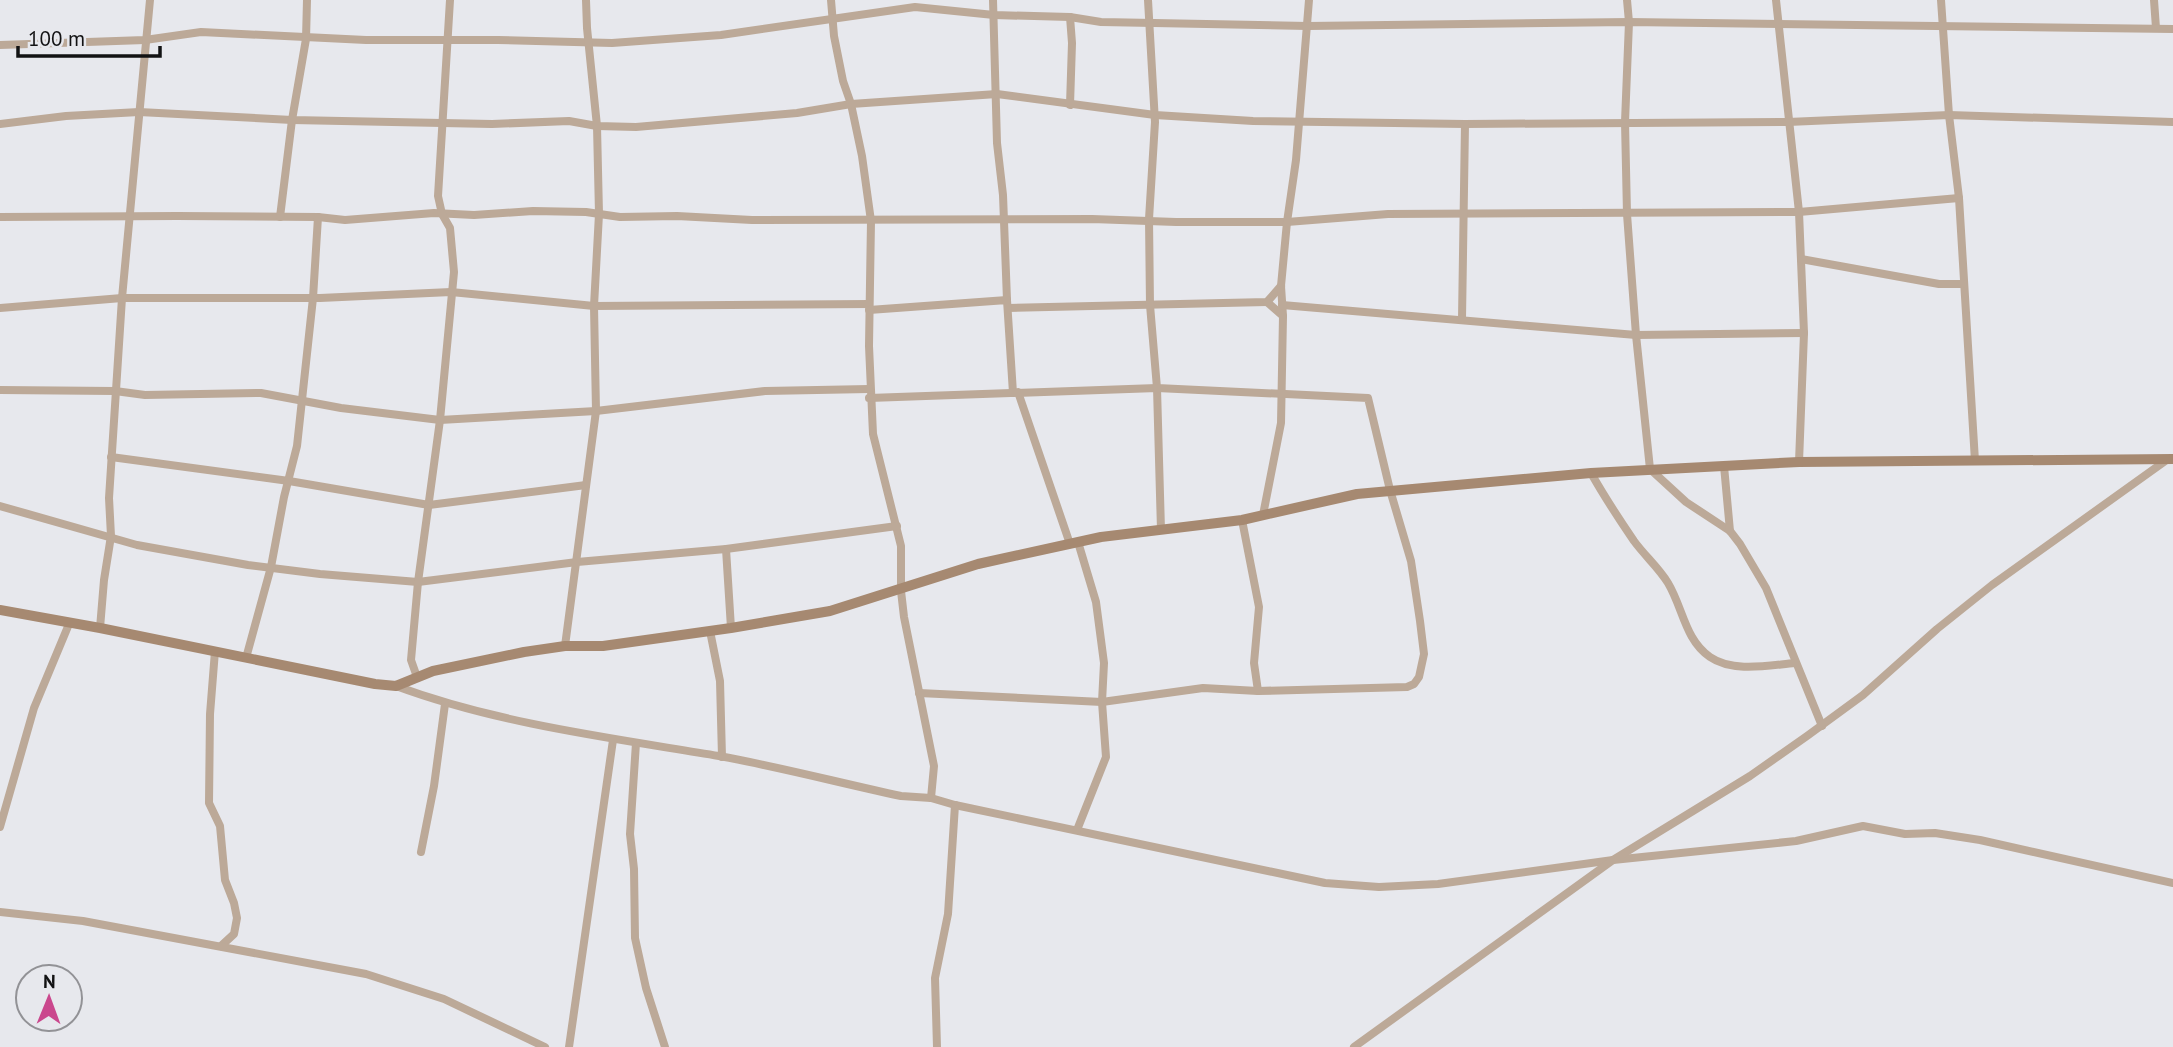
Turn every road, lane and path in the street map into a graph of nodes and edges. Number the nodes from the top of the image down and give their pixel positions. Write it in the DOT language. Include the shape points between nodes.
graph roads {
  1 [pos="150,0"];
  2 [pos="307,0"];
  3 [pos="450,0"];
  4 [pos="586,0"];
  5 [pos="831,0"];
  6 [pos="993,0"];
  7 [pos="1148,0"];
  8 [pos="1309,0"];
  9 [pos="1627,0"];
  10 [pos="1776,0"];
  11 [pos="1941,0"];
  12 [pos="2154,0"];
  13 [pos="994,15"];
  14 [pos="1070,18"];
  15 [pos="833,20"];
  16 [pos="1629,22"];
  17 [pos="1150,23"];
  18 [pos="1779,25"];
  19 [pos="1308,26"];
  20 [pos="1943,27"];
  21 [pos="2156,28"];
  22 [pos="2173,29"];
  23 [pos="306,38"];
  24 [pos="145,40"];
  25 [pos="447,41"];
  26 [pos="588,42"];
  27 [pos="0,45"];
  28 [pos="998,94"];
  29 [pos="851,104"];
  30 [pos="1070,105"];
  31 [pos="139,112"];
  32 [pos="1155,115"];
  33 [pos="1949,115"];
  34 [pos="292,120"];
  35 [pos="1788,121"];
  36 [pos="441,122"];
  37 [pos="1298,122"];
  38 [pos="1625,122"];
  39 [pos="2173,122"];
  40 [pos="0,124"];
  41 [pos="1465,124"];
  42 [pos="597,126"];
  43 [pos="1959,198"];
  44 [pos="1799,212"];
  45 [pos="1465,213"];
  46 [pos="442,214"];
  47 [pos="599,214"];
  48 [pos="1627,214"];
  49 [pos="131,216"];
  50 [pos="0,217"];
  51 [pos="281,217"];
  52 [pos="318,217"];
  53 [pos="1004,219"];
  54 [pos="1149,219"];
  55 [pos="871,221"];
  56 [pos="1287,222"];
  57 [pos="1801,259"];
  58 [pos="1964,284"];
  59 [pos="1281,285"];
  60 [pos="451,292"];
  61 [pos="122,298"];
  62 [pos="313,298"];
  63 [pos="1267,302"];
  64 [pos="1007,304"];
  65 [pos="1150,305"];
  66 [pos="1282,305"];
  67 [pos="594,306"];
  68 [pos="869,307"];
  69 [pos="0,308"];
  70 [pos="1283,316"];
  71 [pos="1462,319"];
  72 [pos="1804,333"];
  73 [pos="1636,335"];
  74 [pos="1157,388"];
  75 [pos="0,390"];
  76 [pos="115,391"];
  77 [pos="1016,392"];
  78 [pos="1280,393"];
  79 [pos="869,394"];
  80 [pos="302,399"];
  81 [pos="596,411"];
  82 [pos="440,420"];
  83 [pos="111,457"];
  84 [pos="2170,459"];
  85 [pos="1975,461"];
  86 [pos="1800,462"];
  87 [pos="1724,466"];
  88 [pos="1650,469"];
  89 [pos="1591,473"];
  90 [pos="289,481"];
  91 [pos="586,485"];
  92 [pos="1390,490"];
  93 [pos="429,505"];
  94 [pos="0,506"];
  95 [pos="1263,515"];
  96 [pos="1242,520"];
  97 [pos="897,526"];
  98 [pos="1161,530"];
  99 [pos="1730,531"];
  100 [pos="111,536"];
  101 [pos="1074,543"];
  102 [pos="726,549"];
  103 [pos="577,562"];
  104 [pos="271,567"];
  105 [pos="418,582"];
  106 [pos="901,591"];
  107 [pos="0,610"];
  108 [pos="69,624"];
  109 [pos="100,628"];
  110 [pos="731,628"];
  111 [pos="710,631"];
  112 [pos="565,646"];
  113 [pos="215,651"];
  114 [pos="246,658"];
  115 [pos="1795,663"];
  116 [pos="416,677"];
  117 [pos="396,686"];
  118 [pos="1258,691"];
  119 [pos="919,693"];
  120 [pos="1102,702"];
  121 [pos="445,704"];
  122 [pos="1822,726"];
  123 [pos="613,740"];
  124 [pos="636,743"];
  125 [pos="722,757"];
  126 [pos="931,798"];
  127 [pos="955,805"];
  128 [pos="0,827"];
  129 [pos="1077,830"];
  130 [pos="421,852"];
  131 [pos="1613,860"];
  132 [pos="2173,883"];
  133 [pos="0,912"];
  134 [pos="221,946"];
  135 [pos="545,1047"];
  136 [pos="569,1047"];
  137 [pos="665,1047"];
  138 [pos="937,1047"];
  139 [pos="1354,1047"];
  1 -- 24 [label="street"];
  2 -- 23 [label="street"];
  3 -- 25 [label="street"];
  4 -- 26 [label="street"];
  5 -- 15 [label="street"];
  6 -- 13 [label="street"];
  7 -- 17 [label="street"];
  8 -- 19 [label="street"];
  9 -- 16 [label="street"];
  10 -- 18 [label="street"];
  11 -- 20 [label="street"];
  12 -- 21 [label="street"];
  13 -- 14 [label="street"];
  13 -- 15 [label="street" via="915,7"];
  13 -- 28 [label="street"];
  14 -- 17 [label="street"];
  14 -- 30 [label="street"];
  15 -- 26 [label="street" via="721,36"];
  15 -- 29 [label="street"];
  16 -- 18 [label="street"];
  16 -- 19 [label="street"];
  16 -- 38 [label="street"];
  17 -- 19 [label="street"];
  17 -- 32 [label="street"];
  18 -- 20 [label="street"];
  18 -- 35 [label="street"];
  19 -- 37 [label="street"];
  20 -- 21 [label="street"];
  20 -- 33 [label="street"];
  21 -- 22 [label="street"];
  23 -- 24 [label="street" via="201,33"];
  23 -- 25 [label="street"];
  23 -- 34 [label="street"];
  24 -- 27 [label="street"];
  24 -- 31 [label="street"];
  25 -- 26 [label="street"];
  25 -- 36 [label="street"];
  26 -- 42 [label="street"];
  28 -- 29 [label="street"];
  28 -- 30 [label="street"];
  28 -- 53 [label="street"];
  29 -- 42 [label="street" via="696,122"];
  29 -- 55 [label="street"];
  30 -- 32 [label="street"];
  31 -- 34 [label="street"];
  31 -- 40 [label="street"];
  31 -- 49 [label="street"];
  32 -- 37 [label="street"];
  32 -- 54 [label="street"];
  33 -- 35 [label="street"];
  33 -- 39 [label="street"];
  33 -- 43 [label="street"];
  34 -- 36 [label="street"];
  34 -- 51 [label="street"];
  35 -- 38 [label="street"];
  35 -- 44 [label="street"];
  36 -- 42 [label="street" via="569,121"];
  36 -- 46 [label="street" via="438,195"];
  37 -- 41 [label="street"];
  37 -- 56 [label="street"];
  38 -- 41 [label="street"];
  38 -- 48 [label="street"];
  41 -- 45 [label="street"];
  42 -- 47 [label="street"];
  43 -- 44 [label="street"];
  43 -- 58 [label="street"];
  44 -- 48 [label="street"];
  44 -- 57 [label="street"];
  45 -- 48 [label="street"];
  45 -- 56 [label="street"];
  45 -- 71 [label="street"];
  46 -- 47 [label="street"];
  46 -- 52 [label="street" via="345,220"];
  46 -- 60 [label="street" via="450,228"];
  47 -- 55 [label="street"];
  47 -- 67 [label="street"];
  48 -- 73 [label="street"];
  49 -- 50 [label="street"];
  49 -- 51 [label="street"];
  49 -- 61 [label="street"];
  51 -- 52 [label="street"];
  52 -- 62 [label="street"];
  53 -- 54 [label="street"];
  53 -- 55 [label="street"];
  53 -- 64 [label="street"];
  54 -- 56 [label="street"];
  54 -- 65 [label="street"];
  55 -- 68 [label="street"];
  56 -- 59 [label="street"];
  57 -- 58 [label="street" via="1939,284"];
  57 -- 72 [label="street"];
  58 -- 85 [label="street"];
  59 -- 63 [label="street"];
  59 -- 66 [label="street"];
  60 -- 62 [label="street"];
  60 -- 67 [label="street"];
  60 -- 82 [label="street"];
  61 -- 62 [label="street"];
  61 -- 69 [label="street"];
  61 -- 76 [label="street"];
  62 -- 80 [label="street"];
  63 -- 65 [label="street"];
  63 -- 70 [label="street"];
  64 -- 65 [label="street"];
  64 -- 68 [label="street"];
  64 -- 77 [label="street"];
  65 -- 74 [label="street"];
  66 -- 70 [label="street"];
  66 -- 71 [label="street"];
  67 -- 68 [label="street"];
  67 -- 81 [label="street"];
  68 -- 79 [label="street"];
  70 -- 78 [label="street"];
  71 -- 73 [label="street"];
  72 -- 73 [label="street"];
  72 -- 86 [label="street"];
  73 -- 88 [label="street"];
  74 -- 77 [label="street"];
  74 -- 78 [label="street"];
  74 -- 98 [label="street"];
  75 -- 76 [label="street"];
  76 -- 80 [label="street" via="145,395 261,393"];
  76 -- 83 [label="street"];
  77 -- 79 [label="street"];
  77 -- 101 [label="street"];
  78 -- 92 [label="street" via="1368,398"];
  78 -- 95 [label="street" via="1279,442"];
  79 -- 81 [label="street" via="765,391"];
  79 -- 97 [label="street" via="880,470"];
  80 -- 82 [label="street"];
  80 -- 90 [label="street"];
  81 -- 82 [label="street"];
  81 -- 91 [label="street"];
  82 -- 93 [label="street"];
  83 -- 90 [label="street"];
  83 -- 100 [label="street"];
  84 -- 85 [label="street"];
  84 -- 122 [label="street" via="1992,585"];
  85 -- 86 [label="street"];
  86 -- 87 [label="street"];
  87 -- 88 [label="street"];
  87 -- 99 [label="street"];
  88 -- 89 [label="street"];
  88 -- 99 [label="street" via="1686,502"];
  89 -- 92 [label="street"];
  89 -- 115 [label="street" via="1634,541 1668,583 1698,647 1712,659 1732,665"];
  90 -- 93 [label="street"];
  90 -- 104 [label="street"];
  91 -- 93 [label="street"];
  91 -- 103 [label="street"];
  92 -- 95 [label="street"];
  92 -- 118 [label="street" via="1411,561 1424,654 1419,677 1407,687"];
  93 -- 105 [label="street"];
  94 -- 100 [label="street"];
  95 -- 96 [label="street"];
  96 -- 98 [label="street"];
  96 -- 118 [label="street" via="1259,607 1254,663"];
  97 -- 102 [label="street"];
  97 -- 106 [label="street"];
  98 -- 101 [label="street"];
  99 -- 115 [label="street" via="1766,588"];
  100 -- 104 [label="street" via="137,545"];
  100 -- 109 [label="street"];
  101 -- 106 [label="street" via="978,564"];
  101 -- 120 [label="street" via="1096,602 1104,663"];
  102 -- 103 [label="street"];
  102 -- 110 [label="street"];
  103 -- 105 [label="street"];
  103 -- 112 [label="street"];
  104 -- 105 [label="street"];
  104 -- 114 [label="street"];
  105 -- 116 [label="street" via="411,660"];
  106 -- 110 [label="street" via="830,611"];
  106 -- 119 [label="street"];
  107 -- 108 [label="street"];
  108 -- 109 [label="street"];
  108 -- 128 [label="street" via="34,708"];
  109 -- 113 [label="street"];
  110 -- 111 [label="street"];
  111 -- 112 [label="street" via="603,646"];
  111 -- 125 [label="street" via="720,681"];
  112 -- 116 [label="street"];
  113 -- 114 [label="street"];
  113 -- 134 [label="street" via="209,803 220,826 225,880 237,918 234,934"];
  114 -- 117 [label="street"];
  115 -- 122 [label="street"];
  116 -- 117 [label="street"];
  117 -- 121 [label="street"];
  118 -- 120 [label="street" via="1203,688"];
  119 -- 120 [label="street"];
  119 -- 126 [label="street" via="934,766"];
  120 -- 129 [label="street" via="1106,757"];
  121 -- 123 [label="street"];
  121 -- 130 [label="street"];
  122 -- 131 [label="street"];
  123 -- 124 [label="street"];
  123 -- 136 [label="street"];
  124 -- 125 [label="street"];
  124 -- 137 [label="street" via="630,834 635,938"];
  125 -- 126 [label="street" via="901,796"];
  126 -- 127 [label="street"];
  127 -- 129 [label="street"];
  127 -- 138 [label="street" via="946,935 935,978"];
  129 -- 131 [label="street" via="1325,883 1380,887 1495,878"];
  131 -- 132 [label="street" via="1796,841 1863,825 1905,834 1957,836"];
  131 -- 139 [label="street"];
  133 -- 134 [label="street" via="83,921"];
  134 -- 135 [label="street" via="379,978 444,999"];
}
